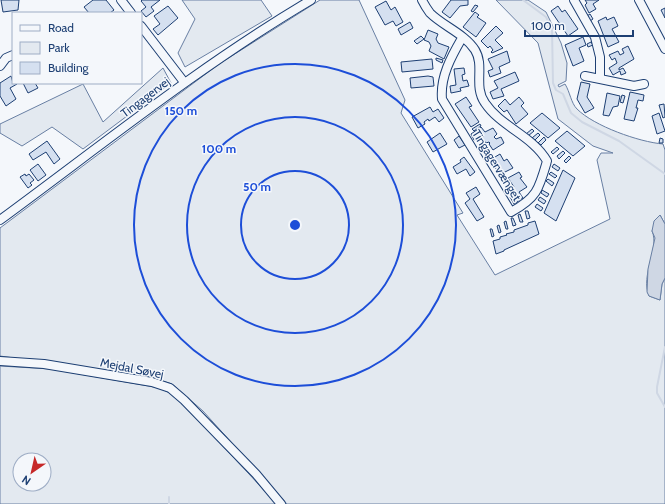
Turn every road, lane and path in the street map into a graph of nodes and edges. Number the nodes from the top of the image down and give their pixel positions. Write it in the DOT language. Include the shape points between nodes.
graph roads {
  1 [pos="121,0"];
  2 [pos="311,0"];
  3 [pos="422,0"];
  4 [pos="574,0"];
  5 [pos="639,0"];
  6 [pos="127,12"];
  7 [pos="142,27"];
  8 [pos="462,38"];
  9 [pos="665,49"];
  10 [pos="12,55"];
  11 [pos="0,66"];
  12 [pos="585,76"];
  13 [pos="600,79"];
  14 [pos="184,82"];
  15 [pos="644,84"];
  16 [pos="0,220"];
  17 [pos="0,361"];
  18 [pos="282,504"];
  1 -- 6 [label="street"];
  2 -- 14 [label="street, Tingagervej"];
  3 -- 8 [label="street, Tingagervænget" via="429,12"];
  4 -- 13 [label="street" via="595,37 600,57"];
  5 -- 9 [label="street"];
  7 -- 14 [label="street"];
  8 -- 8 [label="street, Tingagervænget" via="474,48 479,58 478,88 484,102 495,115 542,152 547,161 534,196 511,212 442,99 441,88 451,58"];
  10 -- 11 [label="street" via="6,58"];
  12 -- 13 [label="street"];
  13 -- 15 [label="street" via="634,86"];
  14 -- 16 [label="street, Tingagervej"];
  17 -- 18 [label="street, Mejdal Søvej" via="44,364 152,382 170,388 256,474"];
}
